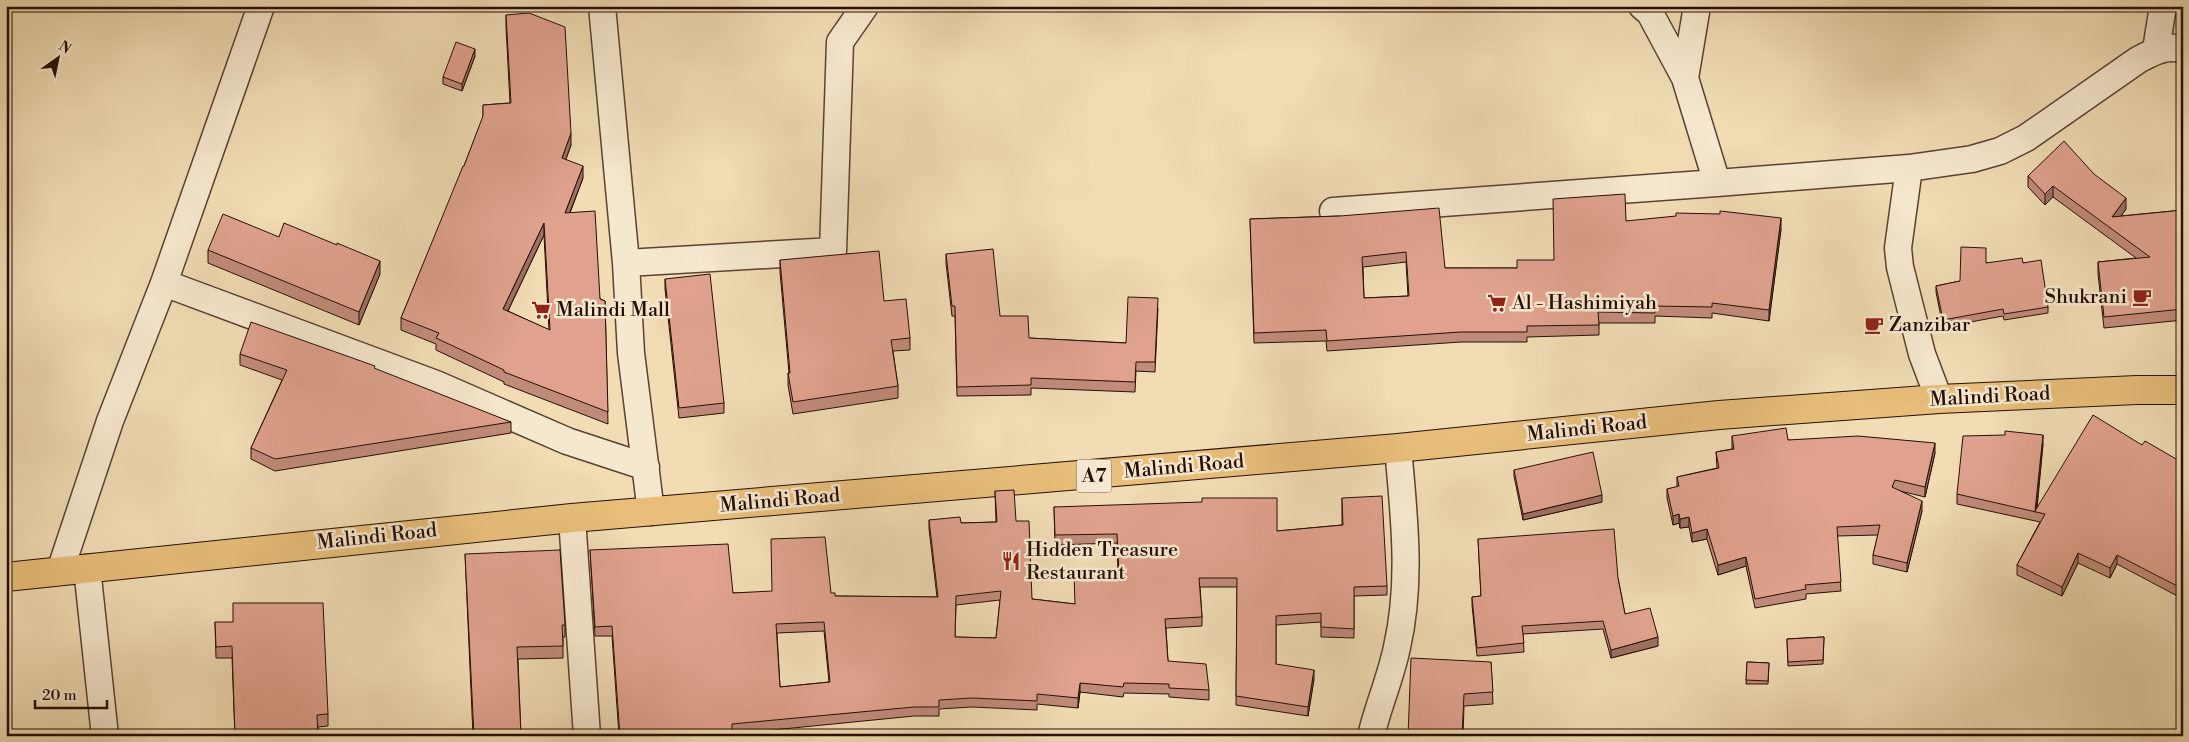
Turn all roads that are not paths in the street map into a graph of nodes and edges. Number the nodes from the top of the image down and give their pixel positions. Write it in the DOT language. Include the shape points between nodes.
graph roads {
  1 [pos="261,6"];
  2 [pos="602,6"];
  3 [pos="865,6"];
  4 [pos="1642,6"];
  5 [pos="1697,6"];
  6 [pos="2164,6"];
  7 [pos="2183,49"];
  8 [pos="2156,50"];
  9 [pos="1685,78"];
  10 [pos="1909,168"];
  11 [pos="1717,183"];
  12 [pos="1333,211"];
  13 [pos="626,264"];
  14 [pos="164,284"];
  15 [pos="2183,390"];
  16 [pos="1939,399"];
  17 [pos="1398,448"];
  18 [pos="646,467"];
  19 [pos="651,512"];
  20 [pos="572,518"];
  21 [pos="87,568"];
  22 [pos="60,571"];
  23 [pos="6,577"];
  24 [pos="105,736"];
  25 [pos="587,736"];
  26 [pos="1371,736"];
  1 -- 14 [label="street"];
  2 -- 13 [label="street"];
  3 -- 13 [label="street" via="840,42 833,251"];
  4 -- 9 [label="street" via="1655,22"];
  5 -- 9 [label="street"];
  6 -- 8 [label="street"];
  7 -- 8 [label="street"];
  8 -- 10 [label="street" via="2026,138 2000,151 1972,159"];
  9 -- 11 [label="street"];
  10 -- 11 [label="street"];
  10 -- 16 [label="street" via="1898,248 1922,354"];
  11 -- 12 [label="street"];
  13 -- 18 [label="street" via="631,353"];
  14 -- 18 [label="street" via="436,384 566,441"];
  14 -- 22 [label="street" via="110,421"];
  15 -- 16 [label="highway, Malindi Road / A7"];
  16 -- 17 [label="highway, Malindi Road / A7" via="1719,415"];
  17 -- 19 [label="highway, Malindi Road / A7"];
  17 -- 26 [label="street" via="1406,590 1397,648"];
  18 -- 19 [label="street"];
  19 -- 20 [label="highway, Malindi Road / A7"];
  20 -- 21 [label="highway, Malindi Road / A7"];
  20 -- 25 [label="street"];
  21 -- 22 [label="highway, Malindi Road / A7"];
  21 -- 24 [label="street"];
  22 -- 23 [label="highway, Malindi Road / A7"];
}
